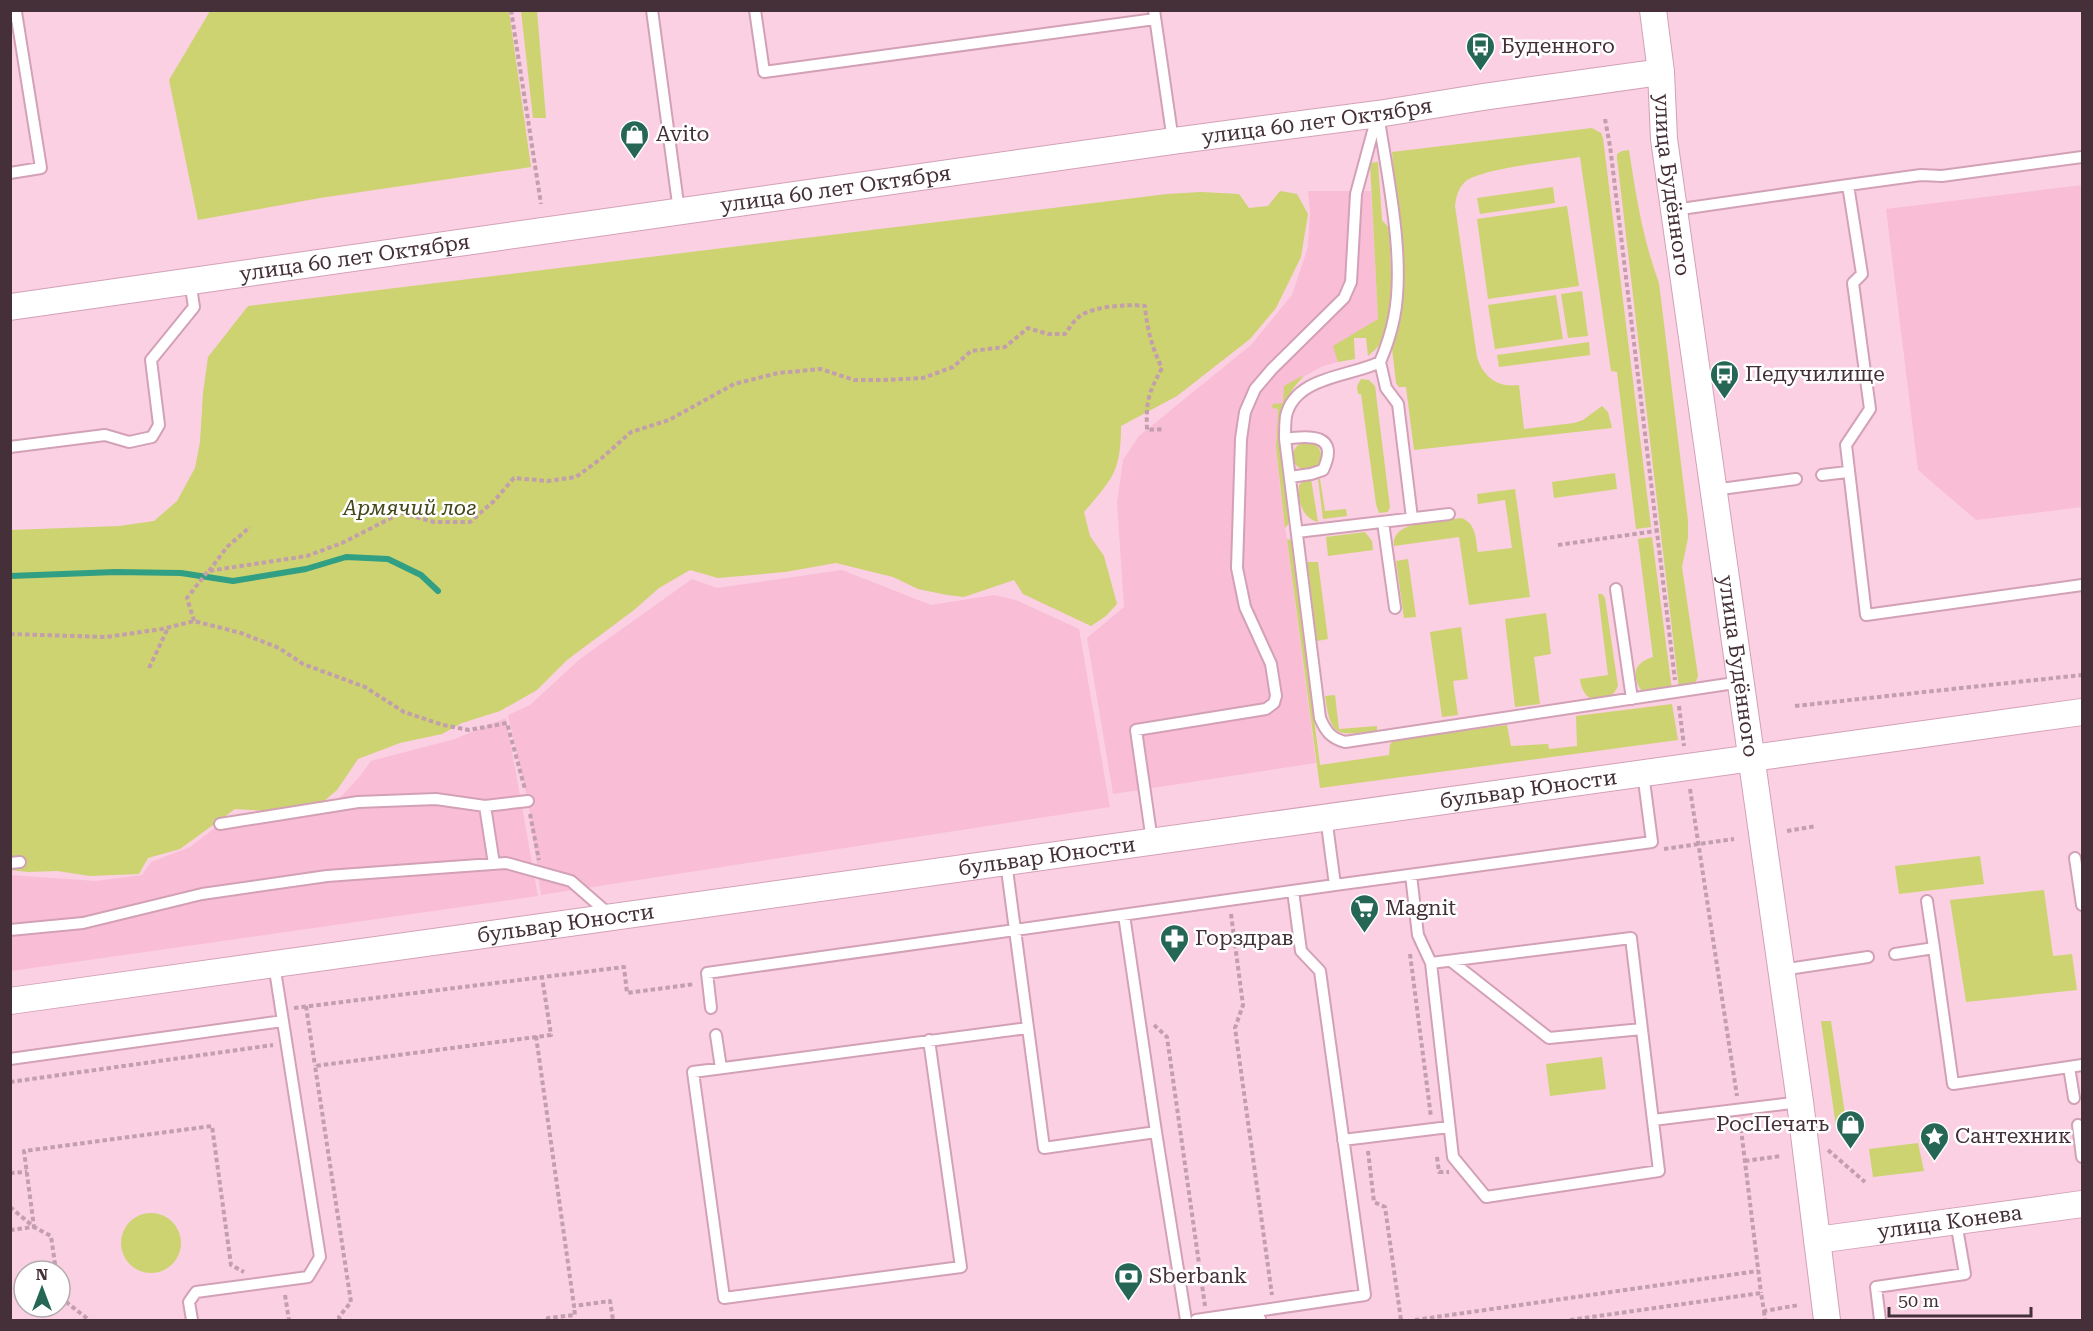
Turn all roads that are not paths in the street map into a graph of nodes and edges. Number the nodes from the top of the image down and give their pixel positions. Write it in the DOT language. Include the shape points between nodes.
graph roads {
  1 [pos="652,10"];
  2 [pos="755,10"];
  3 [pos="1653,10"];
  4 [pos="1154,15"];
  5 [pos="10,16"];
  6 [pos="1661,72"];
  7 [pos="1378,114"];
  8 [pos="1173,141"];
  9 [pos="2082,157"];
  10 [pos="10,173"];
  11 [pos="1848,185"];
  12 [pos="1674,210"];
  13 [pos="679,212"];
  14 [pos="190,282"];
  15 [pos="10,307"];
  16 [pos="1380,362"];
  17 [pos="1285,439"];
  18 [pos="10,447"];
  19 [pos="1847,472"];
  20 [pos="1822,475"];
  21 [pos="1290,477"];
  22 [pos="1796,479"];
  23 [pos="1713,490"];
  24 [pos="1449,514"];
  25 [pos="1412,518"];
  26 [pos="1383,522"];
  27 [pos="1297,532"];
  28 [pos="2082,585"];
  29 [pos="1616,589"];
  30 [pos="1395,608"];
  31 [pos="1740,682"];
  32 [pos="1632,699"];
  33 [pos="2082,712"];
  34 [pos="1751,757"];
  35 [pos="1643,773"];
  36 [pos="528,801"];
  37 [pos="485,806"];
  38 [pos="1326,817"];
  39 [pos="220,824"];
  40 [pos="1152,841"];
  41 [pos="2075,858"];
  42 [pos="1006,862"];
  43 [pos="494,864"];
  44 [pos="1411,875"];
  45 [pos="1335,885"];
  46 [pos="1293,891"];
  47 [pos="1927,902"];
  48 [pos="2082,906"];
  49 [pos="1124,915"];
  50 [pos="612,917"];
  51 [pos="10,930"];
  52 [pos="1015,930"];
  53 [pos="1934,948"];
  54 [pos="1895,954"];
  55 [pos="1868,957"];
  56 [pos="1451,961"];
  57 [pos="1431,963"];
  58 [pos="274,964"];
  59 [pos="1781,970"];
  60 [pos="10,1001"];
  61 [pos="711,1008"];
  62 [pos="282,1015"];
  63 [pos="1028,1028"];
  64 [pos="1642,1029"];
  65 [pos="716,1035"];
  66 [pos="929,1040"];
  67 [pos="10,1059"];
  68 [pos="2082,1065"];
  69 [pos="2069,1067"];
  70 [pos="721,1068"];
  71 [pos="2074,1098"];
  72 [pos="1800,1102"];
  73 [pos="1653,1120"];
  74 [pos="2078,1125"];
  75 [pos="1449,1127"];
  76 [pos="1156,1132"];
  77 [pos="1343,1140"];
  78 [pos="2082,1157"];
  79 [pos="2082,1204"];
  80 [pos="1956,1221"];
  81 [pos="1817,1240"];
  82 [pos="192,1320"];
  83 [pos="1186,1320"];
  84 [pos="1201,1320"];
  85 [pos="1244,1320"];
  86 [pos="1258,1320"];
  87 [pos="1827,1320"];
  88 [pos="1880,1320"];
  1 -- 13 [label="lane"];
  2 -- 4 [label="lane" via="764,72"];
  3 -- 6 [label="street, улица Будённого"];
  4 -- 8 [label="lane"];
  5 -- 10 [label="lane" via="16,12 41,168"];
  6 -- 7 [label="street, улица 60 лет Октября"];
  6 -- 12 [label="street, улица Будённого" via="1664,139"];
  7 -- 8 [label="street, улица 60 лет Октября"];
  7 -- 16 [label="lane" via="1397,286 1394,318"];
  7 -- 40 [label="lane" via="1356,194 1351,282 1344,298 1272,369 1255,389 1245,412 1237,568 1245,607 1271,664 1274,703 1266,709 1136,730"];
  8 -- 13 [label="street, улица 60 лет Октября"];
  9 -- 11 [label="lane"];
  11 -- 12 [label="lane"];
  11 -- 19 [label="lane" via="1862,274 1853,283 1870,409 1846,445"];
  12 -- 23 [label="street, улица Будённого"];
  13 -- 14 [label="street, улица 60 лет Октября"];
  14 -- 15 [label="street, улица 60 лет Октября"];
  14 -- 18 [label="lane" via="194,307 151,360 159,425 152,437 129,442 105,435"];
  16 -- 17 [label="lane" via="1306,389 1294,399 1286,415"];
  16 -- 25 [label="lane" via="1386,388 1398,404"];
  17 -- 21 [label="lane"];
  17 -- 21 [label="lane" via="1318,438 1326,446 1328,459 1323,470"];
  19 -- 20 [label="lane"];
  19 -- 28 [label="lane" via="1866,615"];
  21 -- 27 [label="lane"];
  22 -- 23 [label="lane"];
  23 -- 31 [label="street, улица Будённого"];
  24 -- 25 [label="lane"];
  25 -- 26 [label="lane"];
  26 -- 27 [label="lane"];
  26 -- 30 [label="lane"];
  27 -- 32 [label="lane" via="1320,717 1333,738 1345,742 1380,738"];
  29 -- 32 [label="lane"];
  31 -- 32 [label="lane"];
  31 -- 34 [label="street, улица Будённого"];
  33 -- 34 [label="street, бульвар Юности"];
  34 -- 35 [label="street, бульвар Юности"];
  34 -- 59 [label="street, улица Будённого"];
  35 -- 38 [label="street, бульвар Юности"];
  35 -- 44 [label="lane" via="1652,842"];
  36 -- 37 [label="lane"];
  37 -- 39 [label="lane" via="436,799 358,802"];
  37 -- 43 [label="lane"];
  38 -- 40 [label="street, бульвар Юности"];
  38 -- 45 [label="lane"];
  40 -- 42 [label="street, бульвар Юности"];
  41 -- 48 [label="lane"];
  42 -- 50 [label="street, бульвар Юности"];
  42 -- 52 [label="lane"];
  43 -- 50 [label="lane" via="506,863 571,881"];
  43 -- 51 [label="lane" via="327,876 202,894 83,923"];
  44 -- 45 [label="lane"];
  44 -- 57 [label="lane" via="1418,935"];
  45 -- 46 [label="lane"];
  46 -- 49 [label="lane"];
  46 -- 77 [label="lane" via="1301,951 1320,972"];
  47 -- 53 [label="lane"];
  49 -- 52 [label="lane"];
  49 -- 76 [label="lane"];
  50 -- 58 [label="street, бульвар Юности"];
  52 -- 61 [label="lane" via="707,973"];
  52 -- 63 [label="lane"];
  53 -- 54 [label="lane"];
  53 -- 69 [label="lane" via="1953,1084"];
  55 -- 59 [label="lane"];
  56 -- 57 [label="lane"];
  56 -- 64 [label="lane" via="1549,1038"];
  56 -- 64 [label="lane" via="1631,938"];
  57 -- 75 [label="lane"];
  58 -- 60 [label="street, бульвар Юности"];
  58 -- 62 [label="lane"];
  59 -- 72 [label="street, улица Будённого"];
  62 -- 67 [label="lane"];
  62 -- 82 [label="lane" via="320,1257 308,1277 196,1292 189,1302"];
  63 -- 66 [label="lane"];
  63 -- 76 [label="lane" via="1044,1148"];
  64 -- 73 [label="lane"];
  65 -- 70 [label="lane"];
  66 -- 70 [label="lane"];
  66 -- 70 [label="lane" via="961,1268 724,1298 693,1072"];
  68 -- 69 [label="lane"];
  69 -- 71 [label="lane"];
  72 -- 73 [label="lane"];
  72 -- 81 [label="street, улица Будённого"];
  73 -- 75 [label="lane" via="1659,1171 1486,1197 1453,1157"];
  74 -- 78 [label="lane"];
  75 -- 77 [label="lane"];
  76 -- 83 [label="lane"];
  77 -- 84 [label="lane" via="1365,1296"];
  79 -- 80 [label="street, улица Конева"];
  80 -- 81 [label="street, улица Конева"];
  80 -- 88 [label="lane" via="1965,1275 1876,1287"];
  81 -- 87 [label="street, улица Будённого"];
  85 -- 86 [label="street"];
}
